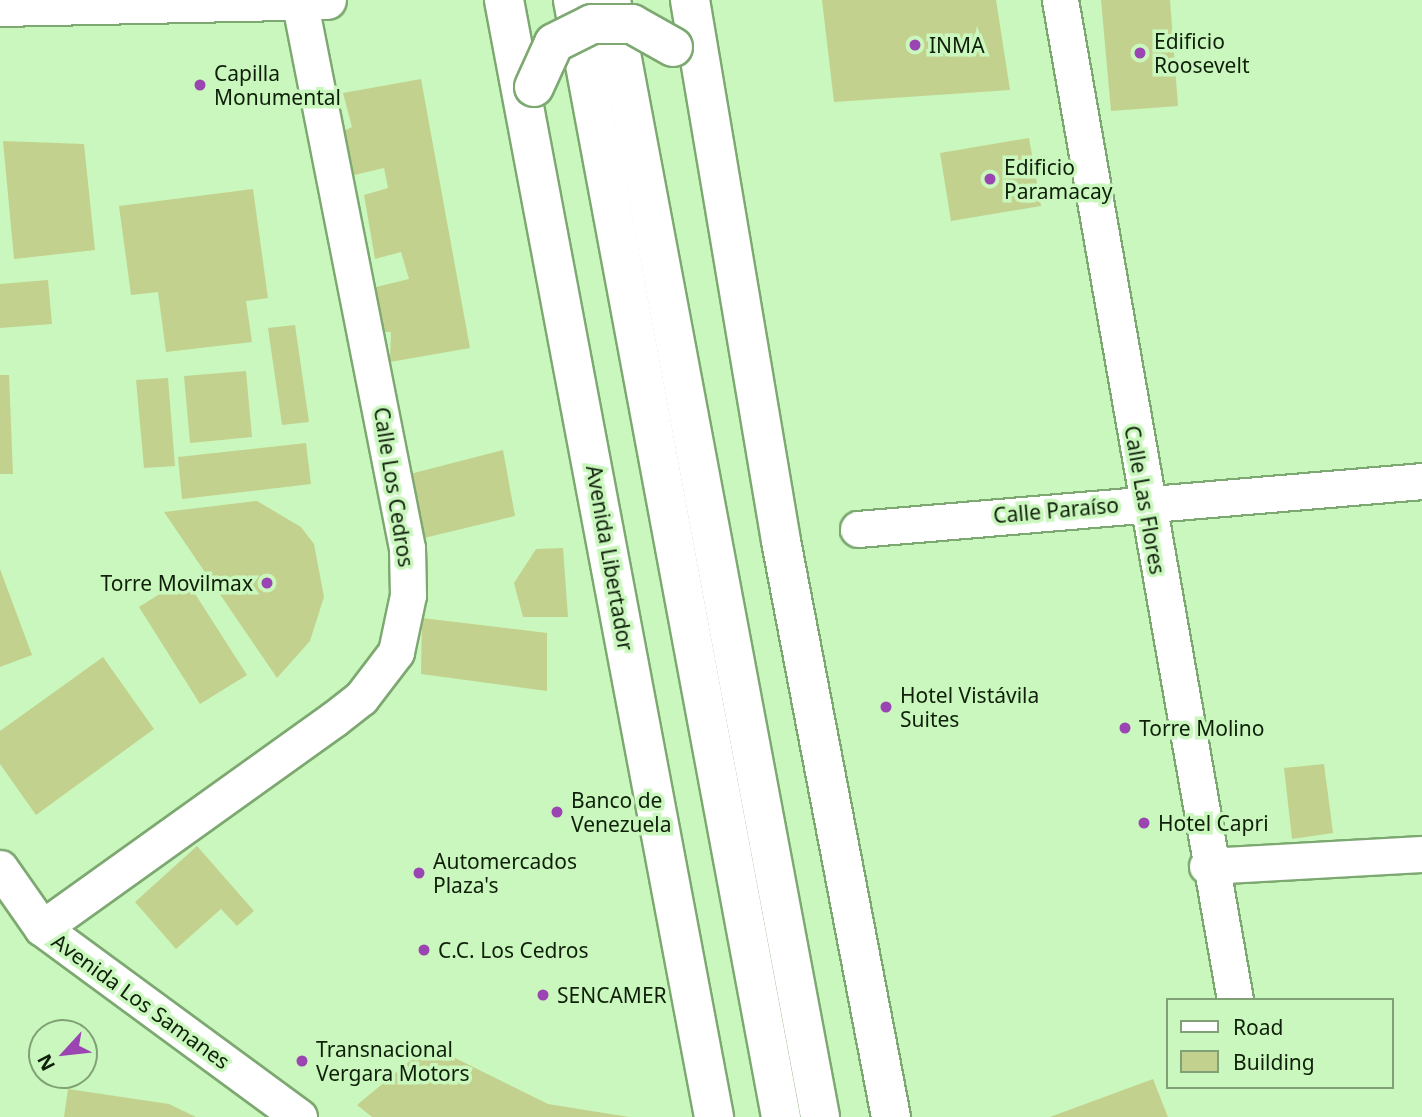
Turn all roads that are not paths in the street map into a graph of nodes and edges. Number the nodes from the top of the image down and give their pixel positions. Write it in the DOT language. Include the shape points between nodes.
graph roads {
  1 [pos="504,0"];
  2 [pos="573,0"];
  3 [pos="611,0"];
  4 [pos="690,0"];
  5 [pos="1060,0"];
  6 [pos="314,2"];
  7 [pos="0,6"];
  8 [pos="703,88"];
  9 [pos="530,127"];
  10 [pos="1422,481"];
  11 [pos="1145,502"];
  12 [pos="858,529"];
  13 [pos="1422,854"];
  14 [pos="1207,866"];
  15 [pos="0,868"];
  16 [pos="42,928"];
  17 [pos="1235,998"];
  18 [pos="299,1117"];
  19 [pos="714,1117"];
  20 [pos="781,1117"];
  21 [pos="820,1117"];
  22 [pos="891,1117"];
  1 -- 9 [label="main road, Avenida Libertador"];
  2 -- 20 [label="main road"];
  3 -- 21 [label="main road"];
  4 -- 8 [label="main road"];
  5 -- 11 [label="street, Calle Las Flores"];
  6 -- 7 [label="main road"];
  6 -- 16 [label="street, Calle Los Cedros" via="407,548 408,595 396,652 361,698"];
  8 -- 9 [label="main road, bridge" via="673,47 632,24 592,24 554,43 534,87"];
  8 -- 22 [label="main road"];
  9 -- 19 [label="main road, Avenida Libertador"];
  10 -- 11 [label="street, Calle Paraíso"];
  11 -- 12 [label="street, Calle Paraíso"];
  11 -- 14 [label="street, Calle Las Flores"];
  13 -- 14 [label="street"];
  14 -- 17 [label="street, Calle Las Flores"];
  15 -- 16 [label="street, Avenida Los Samanes"];
  16 -- 18 [label="street, Avenida Los Samanes"];
}
